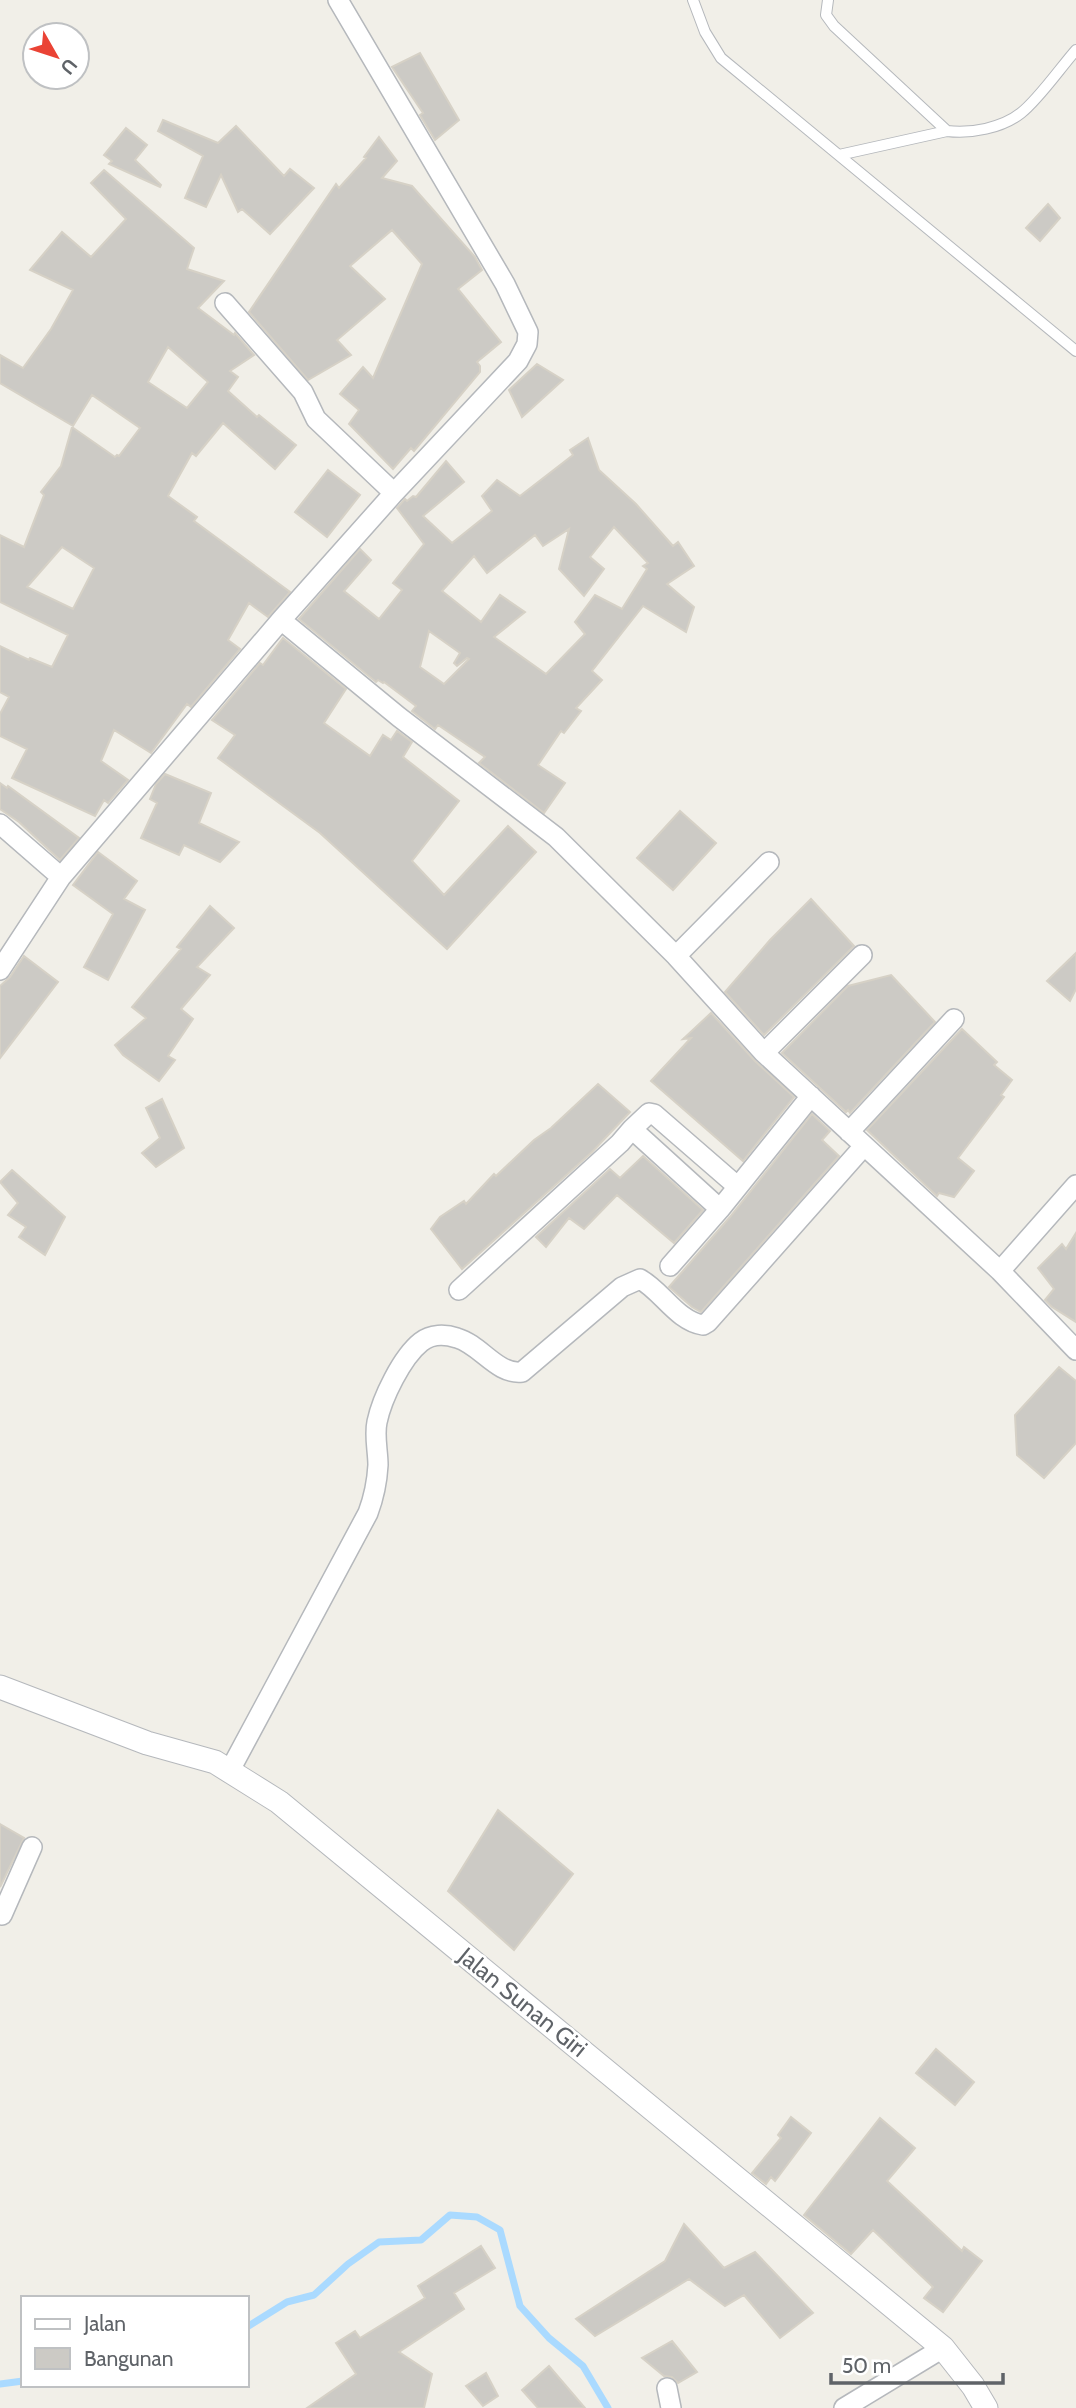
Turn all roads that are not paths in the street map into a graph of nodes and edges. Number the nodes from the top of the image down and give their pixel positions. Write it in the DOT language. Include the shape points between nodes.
graph roads {
  1 [pos="338,0"];
  2 [pos="693,0"];
  3 [pos="828,0"];
  4 [pos="1076,50"];
  5 [pos="947,131"];
  6 [pos="839,155"];
  7 [pos="225,303"];
  8 [pos="1076,351"];
  9 [pos="394,493"];
  10 [pos="281,620"];
  11 [pos="0,824"];
  12 [pos="769,862"];
  13 [pos="61,877"];
  14 [pos="862,955"];
  15 [pos="676,956"];
  16 [pos="0,970"];
  17 [pos="954,1019"];
  18 [pos="764,1053"];
  19 [pos="811,1096"];
  20 [pos="632,1129"];
  21 [pos="849,1132"];
  22 [pos="863,1146"];
  23 [pos="1076,1185"];
  24 [pos="737,1186"];
  25 [pos="720,1209"];
  26 [pos="670,1266"];
  27 [pos="1000,1271"];
  28 [pos="459,1290"];
  29 [pos="1076,1350"];
  30 [pos="0,1687"];
  31 [pos="229,1772"];
  32 [pos="32,1847"];
  33 [pos="6,1917"];
  34 [pos="943,2348"];
  35 [pos="667,2388"];
  36 [pos="671,2408"];
  37 [pos="845,2408"];
  38 [pos="986,2408"];
  1 -- 9 [label="street" via="505,284 528,332 518,361"];
  2 -- 6 [label="lane" via="721,58"];
  3 -- 5 [label="lane" via="827,15 834,26"];
  4 -- 5 [label="lane" via="1021,113 977,131"];
  5 -- 6 [label="lane"];
  6 -- 8 [label="lane"];
  7 -- 9 [label="street" via="303,392 316,419"];
  9 -- 10 [label="street"];
  10 -- 13 [label="street"];
  10 -- 15 [label="street" via="399,718 556,837"];
  11 -- 13 [label="street"];
  12 -- 15 [label="street"];
  13 -- 16 [label="street"];
  14 -- 18 [label="street"];
  15 -- 18 [label="street"];
  17 -- 21 [label="street"];
  18 -- 19 [label="street"];
  19 -- 21 [label="street"];
  19 -- 24 [label="street"];
  20 -- 24 [label="street" via="649,1112 654,1114"];
  20 -- 25 [label="street"];
  20 -- 28 [label="street"];
  21 -- 22 [label="street"];
  22 -- 27 [label="street"];
  22 -- 31 [label="street" via="703,1325 681,1314 640,1279 622,1287 522,1372 505,1370 458,1338 438,1335 422,1340 406,1359 377,1422 376,1488 368,1513"];
  23 -- 27 [label="street"];
  24 -- 25 [label="street"];
  25 -- 26 [label="street"];
  27 -- 29 [label="street"];
  30 -- 31 [label="street, Jalan Sunan Giri" via="147,1743 215,1762"];
  31 -- 34 [label="street, Jalan Sunan Giri" via="279,1802"];
  32 -- 33 [label="street"];
  34 -- 37 [label="street"];
  34 -- 38 [label="street, Jalan Sunan Giri"];
  35 -- 36 [label="street"];
}
